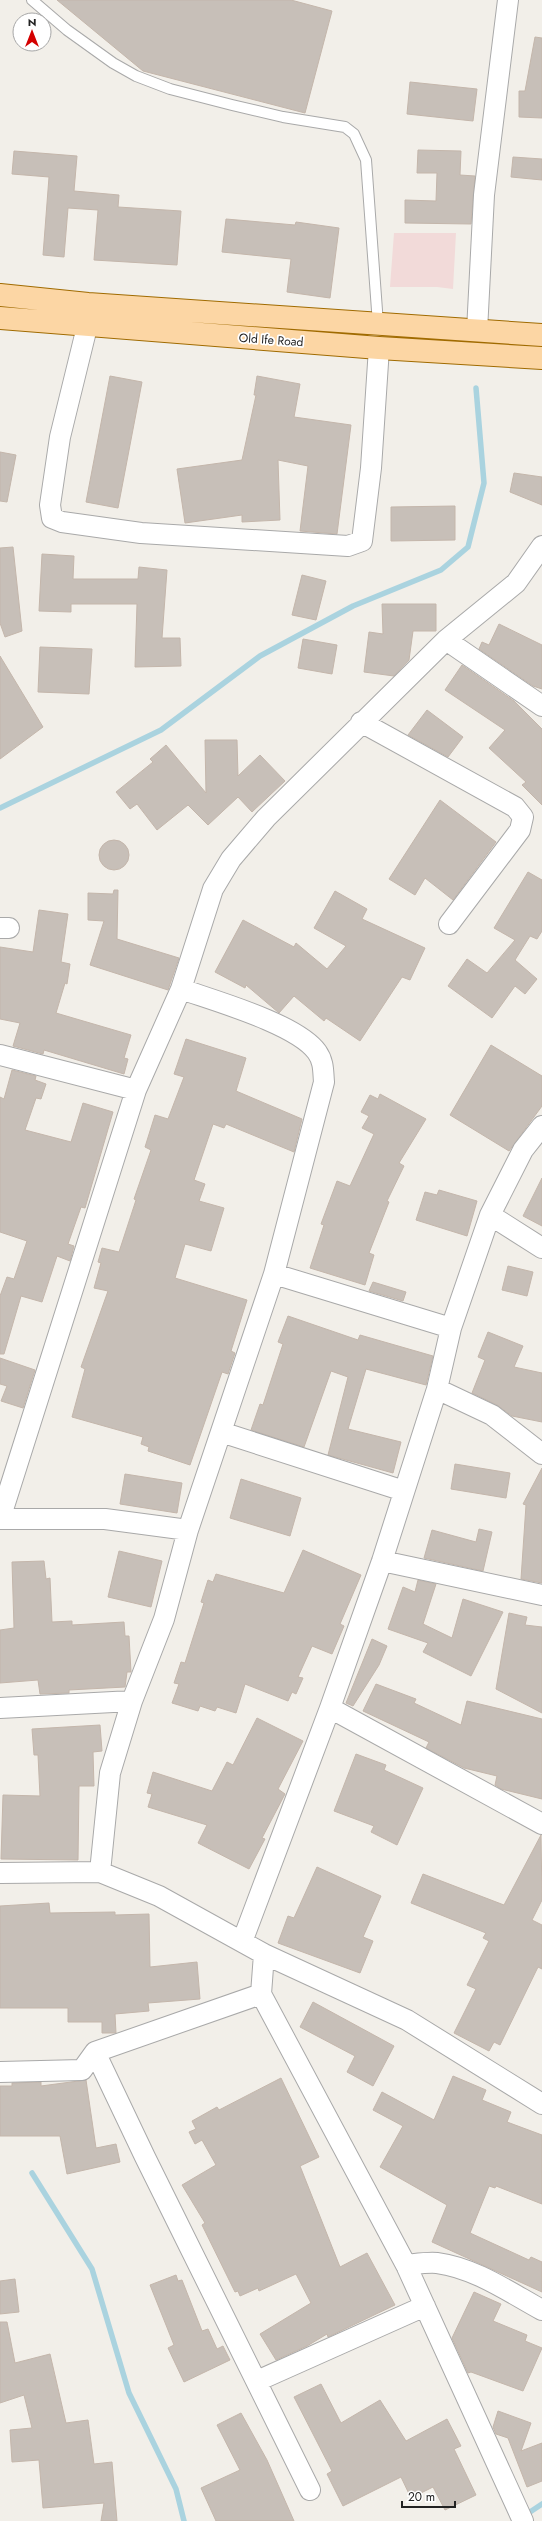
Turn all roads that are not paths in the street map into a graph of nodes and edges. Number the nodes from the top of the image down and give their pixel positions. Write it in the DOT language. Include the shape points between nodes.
graph roads {
  1 [pos="32,0"];
  2 [pos="508,0"];
  3 [pos="0,295"];
  4 [pos="0,318"];
  5 [pos="378,324"];
  6 [pos="87,327"];
  7 [pos="477,332"];
  8 [pos="542,335"];
  9 [pos="379,348"];
  10 [pos="542,358"];
  11 [pos="542,546"];
  12 [pos="446,640"];
  13 [pos="542,706"];
  14 [pos="361,722"];
  15 [pos="449,924"];
  16 [pos="181,988"];
  17 [pos="0,1055"];
  18 [pos="136,1090"];
  19 [pos="542,1126"];
  20 [pos="490,1215"];
  21 [pos="542,1248"];
  22 [pos="274,1274"];
  23 [pos="451,1328"];
  24 [pos="437,1389"];
  25 [pos="221,1432"];
  26 [pos="542,1454"];
  27 [pos="404,1491"];
  28 [pos="0,1519"];
  29 [pos="188,1530"];
  30 [pos="382,1561"];
  31 [pos="542,1595"];
  32 [pos="132,1702"];
  33 [pos="0,1708"];
  34 [pos="330,1708"];
  35 [pos="542,1824"];
  36 [pos="100,1872"];
  37 [pos="0,1873"];
  38 [pos="242,1942"];
  39 [pos="264,1954"];
  40 [pos="261,1994"];
  41 [pos="96,2052"];
  42 [pos="0,2072"];
  43 [pos="542,2104"];
  44 [pos="406,2265"];
  45 [pos="426,2306"];
  46 [pos="542,2310"];
  47 [pos="257,2381"];
  48 [pos="310,2490"];
  49 [pos="523,2520"];
  1 -- 5 [label="lane" via="113,64 136,76 170,89 232,105 283,117 345,127 354,134 366,160"];
  2 -- 7 [label="street" via="484,195"];
  3 -- 5 [label="main road, Old Ife Road"];
  4 -- 6 [label="main road, Old Ife Road"];
  5 -- 7 [label="main road, Old Ife Road"];
  6 -- 9 [label="main road, Old Ife Road"];
  6 -- 9 [label="street" via="60,437 50,506 52,518 62,522 141,533 348,546 362,541 371,468"];
  7 -- 8 [label="main road, Old Ife Road"];
  9 -- 10 [label="main road, Old Ife Road"];
  11 -- 12 [label="street" via="516,583"];
  12 -- 13 [label="street"];
  12 -- 14 [label="street"];
  14 -- 15 [label="street" via="515,807 523,817 520,830"];
  14 -- 16 [label="street" via="266,818 231,859 213,889"];
  16 -- 18 [label="street"];
  16 -- 22 [label="street" via="264,1019 300,1036 317,1052 323,1065 321,1100"];
  17 -- 18 [label="street"];
  18 -- 28 [label="street"];
  19 -- 20 [label="street" via="523,1150"];
  20 -- 21 [label="street"];
  20 -- 23 [label="street"];
  22 -- 23 [label="street"];
  22 -- 25 [label="street"];
  23 -- 24 [label="street"];
  24 -- 26 [label="street" via="492,1415"];
  24 -- 27 [label="street"];
  25 -- 27 [label="street"];
  25 -- 29 [label="street"];
  27 -- 30 [label="street"];
  28 -- 29 [label="street" via="105,1519"];
  29 -- 32 [label="street" via="164,1619"];
  30 -- 31 [label="street"];
  30 -- 34 [label="street"];
  32 -- 33 [label="street"];
  32 -- 36 [label="street" via="110,1773"];
  34 -- 35 [label="street"];
  34 -- 38 [label="street"];
  36 -- 37 [label="street"];
  36 -- 38 [label="street" via="158,1896"];
  38 -- 39 [label="street"];
  39 -- 40 [label="street"];
  39 -- 43 [label="street" via="407,2020"];
  40 -- 41 [label="street"];
  40 -- 44 [label="street"];
  41 -- 42 [label="street" via="82,2070"];
  41 -- 47 [label="street" via="145,2158"];
  44 -- 45 [label="street"];
  44 -- 46 [label="street" via="436,2263 456,2267 476,2274"];
  45 -- 47 [label="street"];
  45 -- 49 [label="street"];
  47 -- 48 [label="street"];
}
